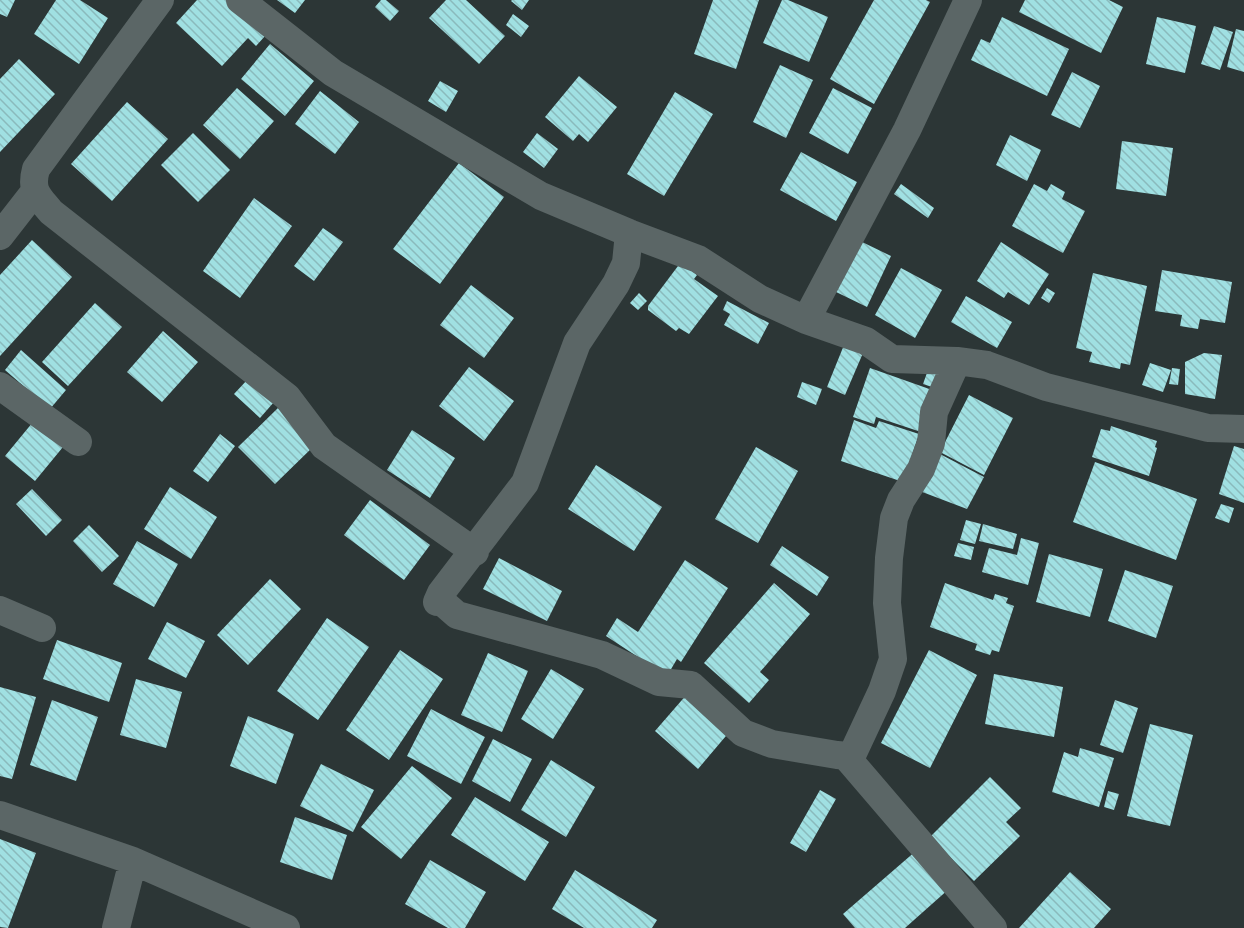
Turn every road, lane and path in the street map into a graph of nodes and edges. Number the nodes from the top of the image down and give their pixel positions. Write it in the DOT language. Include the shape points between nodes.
graph roads {
  1 [pos="160,0"];
  2 [pos="240,0"];
  3 [pos="968,0"];
  4 [pos="34,191"];
  5 [pos="629,233"];
  6 [pos="0,236"];
  7 [pos="806,320"];
  8 [pos="957,361"];
  9 [pos="0,386"];
  10 [pos="1244,429"];
  11 [pos="78,442"];
  12 [pos="475,552"];
  13 [pos="0,610"];
  14 [pos="42,628"];
  15 [pos="849,760"];
  16 [pos="0,814"];
  17 [pos="133,861"];
  18 [pos="116,928"];
  19 [pos="286,928"];
  20 [pos="993,928"];
  1 -- 4 [label="street" via="36,169"];
  2 -- 5 [label="street" via="333,73 541,196"];
  3 -- 7 [label="street" via="907,130"];
  4 -- 6 [label="street"];
  4 -- 12 [label="street" via="51,212 287,397 324,446"];
  5 -- 7 [label="street" via="699,259 760,299"];
  5 -- 12 [label="street" via="626,263 577,343 525,483"];
  7 -- 8 [label="street" via="866,341 892,359"];
  8 -- 10 [label="street" via="987,365 1046,387 1208,428"];
  8 -- 15 [label="street" via="934,412 931,442 921,469 894,518 887,603 893,659"];
  9 -- 11 [label="street"];
  12 -- 15 [label="street" via="437,602 458,615 602,655 659,682 691,685 743,733 772,744 849,756"];
  13 -- 14 [label="street"];
  15 -- 20 [label="street"];
  16 -- 17 [label="street"];
  17 -- 18 [label="street"];
  17 -- 19 [label="street"];
}
